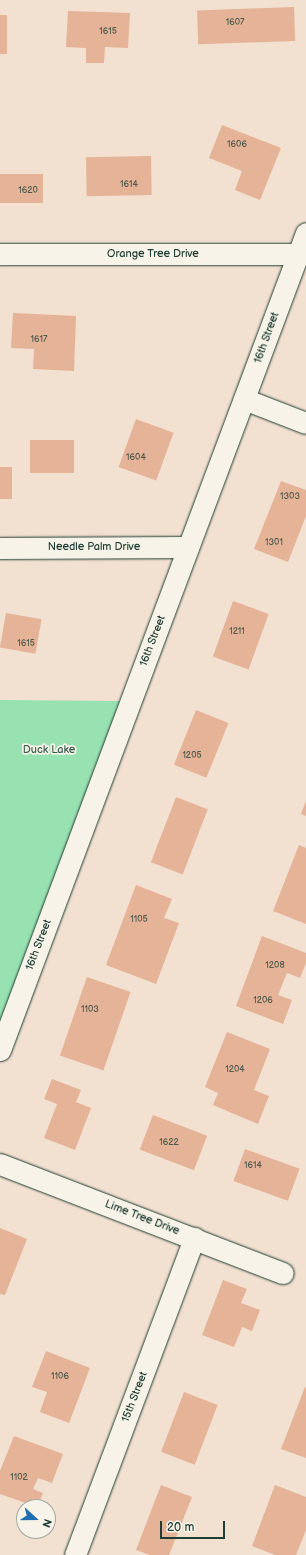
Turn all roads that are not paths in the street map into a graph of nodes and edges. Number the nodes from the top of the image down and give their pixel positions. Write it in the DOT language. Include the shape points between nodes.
graph roads {
  1 [pos="306,233"];
  2 [pos="0,254"];
  3 [pos="302,254"];
  4 [pos="244,399"];
  5 [pos="306,423"];
  6 [pos="188,547"];
  7 [pos="0,548"];
  8 [pos="0,1050"];
  9 [pos="0,1164"];
  10 [pos="194,1238"];
  11 [pos="284,1273"];
  12 [pos="75,1555"];
  1 -- 3 [label="street, 16th Street"];
  2 -- 3 [label="street, Orange Tree Drive"];
  3 -- 4 [label="street, 16th Street"];
  4 -- 5 [label="street"];
  4 -- 6 [label="street, 16th Street"];
  6 -- 7 [label="street, Needle Palm Drive"];
  6 -- 8 [label="street, 16th Street"];
  9 -- 10 [label="street, Lime Tree Drive"];
  10 -- 11 [label="street, Lime Tree Drive"];
  10 -- 12 [label="street, 15th Street"];
}
